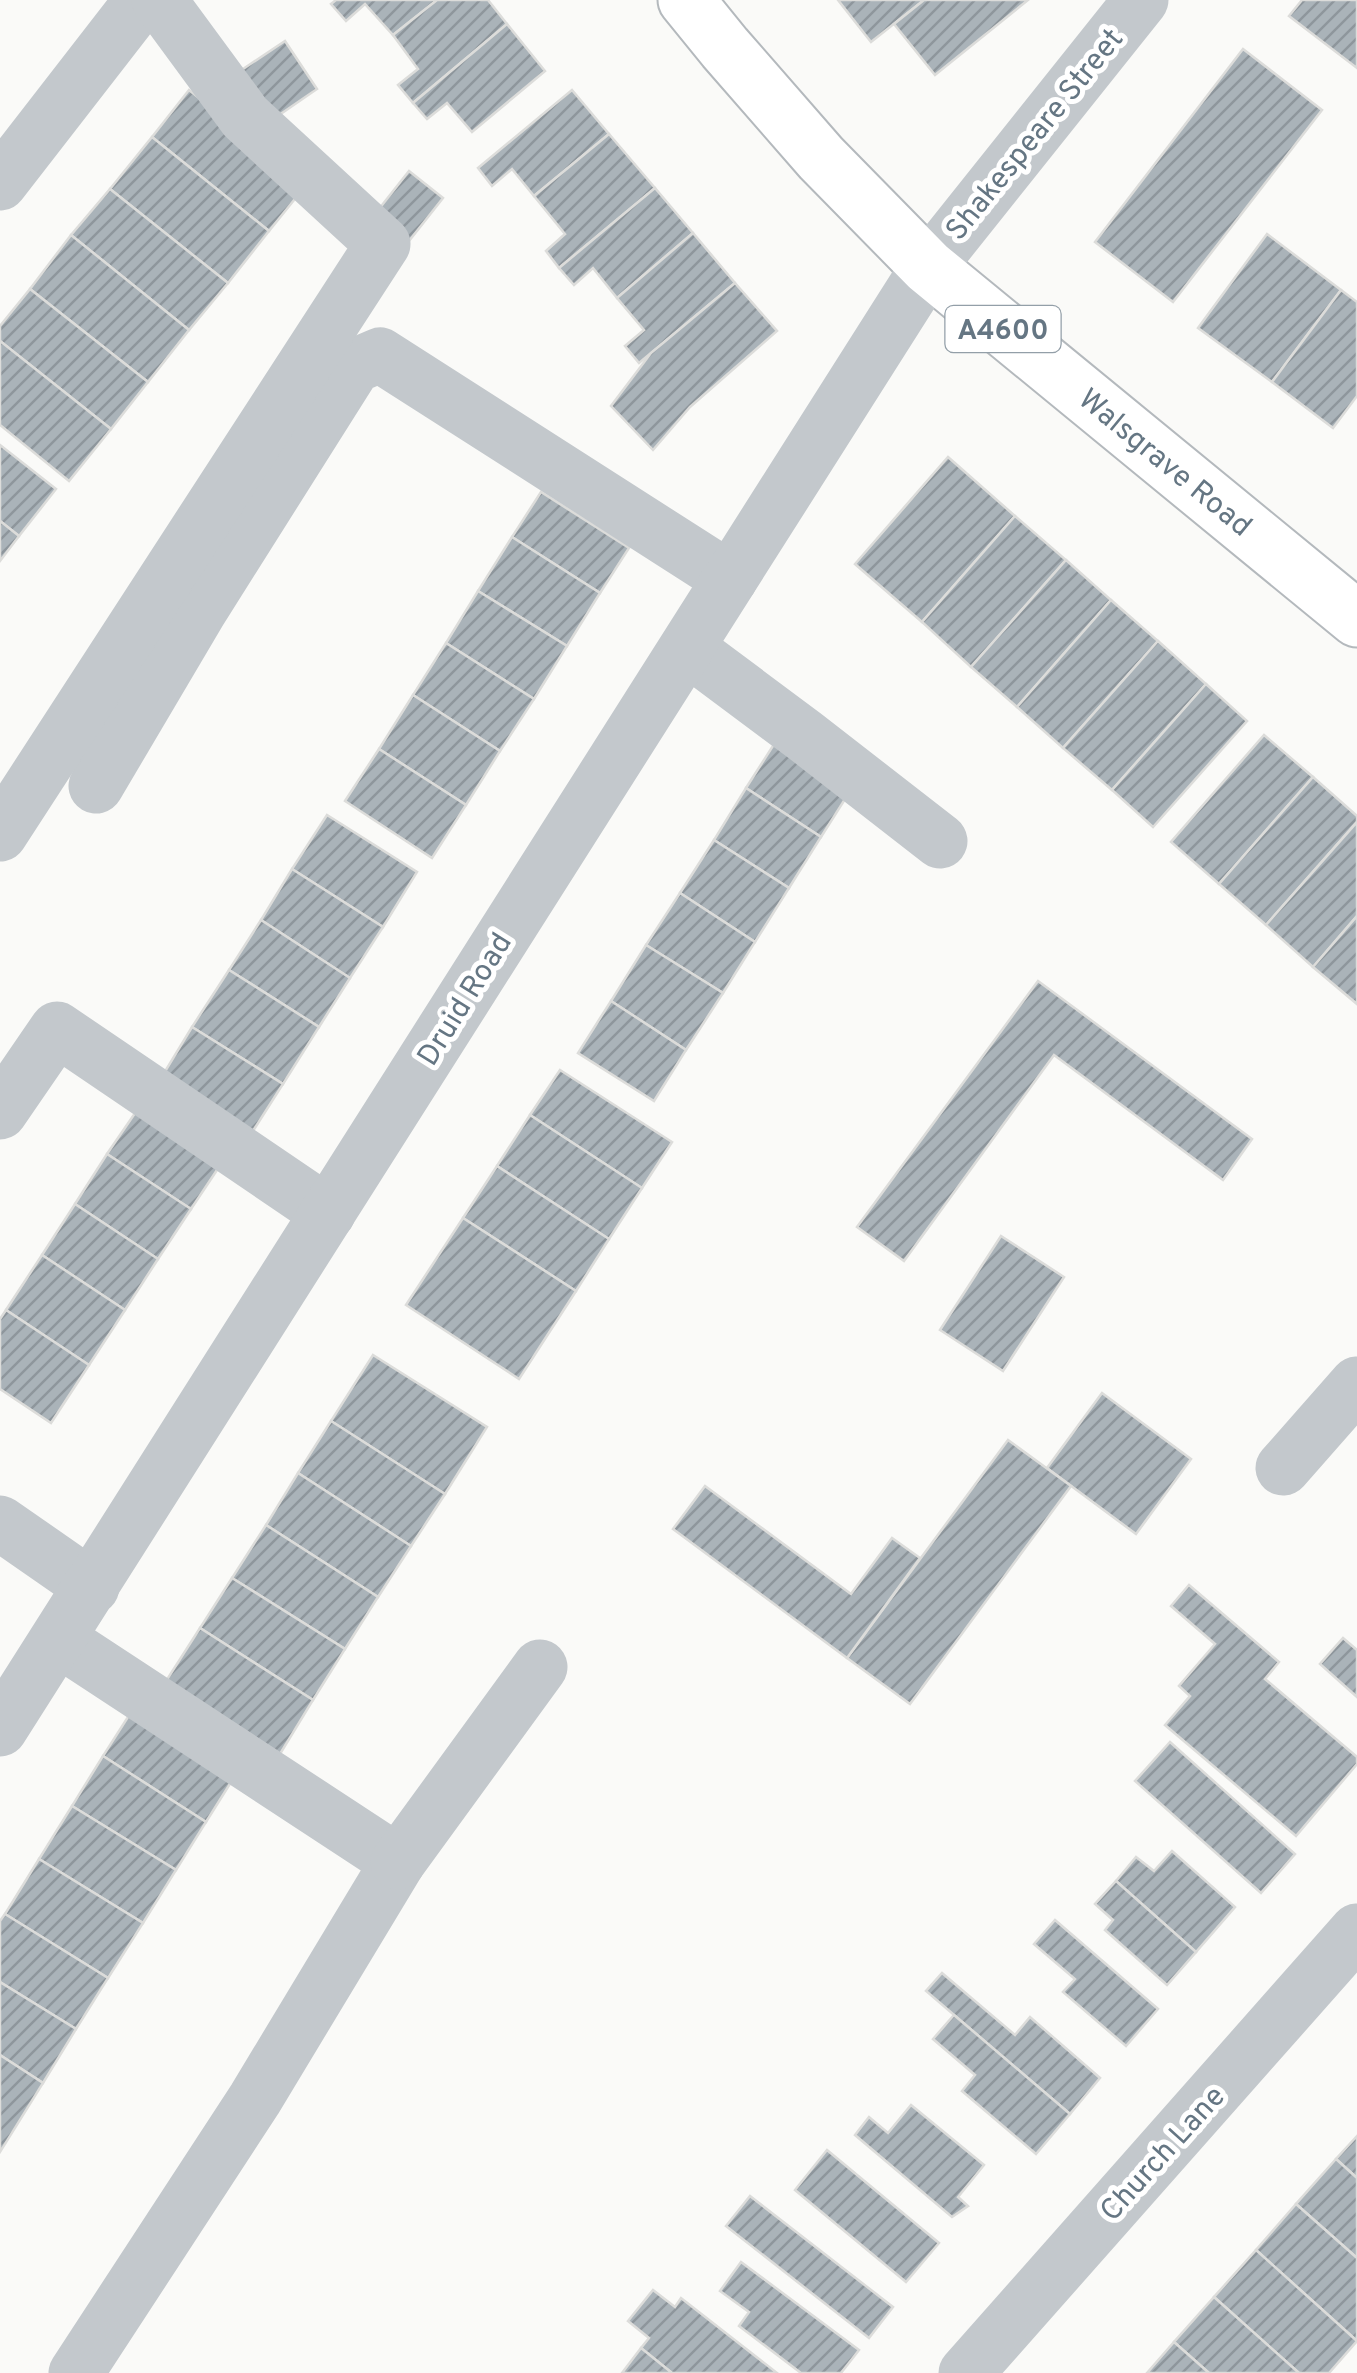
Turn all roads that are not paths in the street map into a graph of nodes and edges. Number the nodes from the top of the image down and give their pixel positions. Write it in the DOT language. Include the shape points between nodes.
graph roads {
  1 [pos="142,0"];
  2 [pos="159,0"];
  3 [pos="686,0"];
  4 [pos="1141,0"];
  5 [pos="0,183"];
  6 [pos="928,268"];
  7 [pos="730,579"];
  8 [pos="1357,619"];
  9 [pos="686,648"];
  10 [pos="96,786"];
  11 [pos="0,834"];
  12 [pos="940,841"];
  13 [pos="0,1112"];
  14 [pos="328,1213"];
  15 [pos="1357,1384"];
  16 [pos="1283,1468"];
  17 [pos="0,1523"];
  18 [pos="92,1587"];
  19 [pos="58,1639"];
  20 [pos="540,1667"];
  21 [pos="0,1729"];
  22 [pos="398,1862"];
  23 [pos="1357,1931"];
  24 [pos="76,2373"];
  25 [pos="966,2373"];
  1 -- 5 [label="street"];
  2 -- 11 [label="street" via="245,117 383,244"];
  3 -- 6 [label="highway, Walsgrave Road / A4600" via="821,158"];
  4 -- 6 [label="street, Shakespeare Street"];
  6 -- 7 [label="street, Druid Road"];
  6 -- 8 [label="highway, Walsgrave Road / A4600"];
  7 -- 9 [label="street, Druid Road"];
  7 -- 10 [label="street" via="380,355 354,366"];
  9 -- 12 [label="street"];
  9 -- 14 [label="street, Druid Road"];
  13 -- 14 [label="street" via="57,1029"];
  14 -- 18 [label="street, Druid Road"];
  15 -- 16 [label="street"];
  17 -- 18 [label="street"];
  18 -- 19 [label="street, Druid Road"];
  19 -- 21 [label="street, Druid Road"];
  19 -- 22 [label="street"];
  20 -- 22 [label="street"];
  22 -- 24 [label="street"];
  23 -- 25 [label="street, Church Lane"];
}
